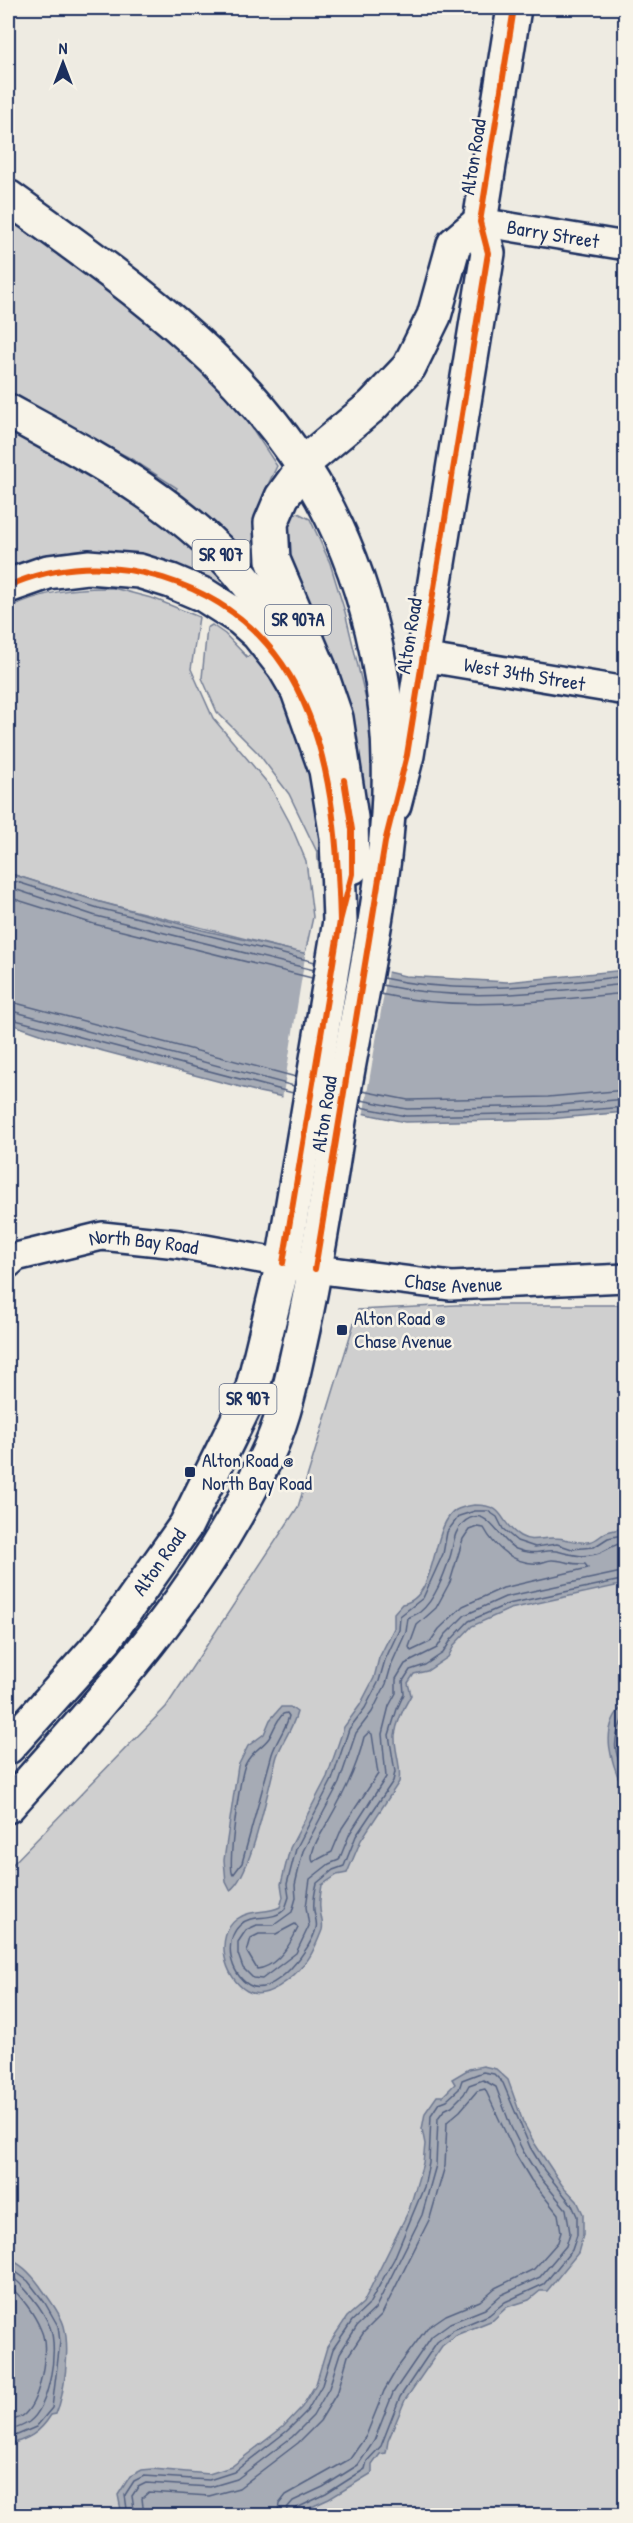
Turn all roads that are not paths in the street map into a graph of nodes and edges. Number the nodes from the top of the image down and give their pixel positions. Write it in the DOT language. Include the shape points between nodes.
graph roads {
  1 [pos="514,8"];
  2 [pos="8,197"];
  3 [pos="480,222"];
  4 [pos="626,246"];
  5 [pos="8,411"];
  6 [pos="303,467"];
  7 [pos="8,586"];
  8 [pos="423,657"];
  9 [pos="626,691"];
  10 [pos="344,780"];
  11 [pos="385,842"];
  12 [pos="340,921"];
  13 [pos="283,1263"];
  14 [pos="8,1264"];
  15 [pos="315,1269"];
  16 [pos="626,1278"];
  17 [pos="8,1747"];
  18 [pos="8,1806"];
  1 -- 3 [label="main road, Alton Road"];
  2 -- 6 [label="main road, SR 907" via="193,338 244,389"];
  3 -- 4 [label="street, Barry Street"];
  3 -- 6 [label="main road, Alton Road / SR 907A" via="454,244 434,316 409,367 393,387"];
  3 -- 8 [label="main road, Alton Road" via="488,253"];
  5 -- 10 [label="main road, SR 907" via="146,490 241,576 305,674"];
  6 -- 10 [label="main road, Alton Road / SR 907A" via="274,515 271,552 333,706"];
  6 -- 11 [label="main road, SR 907" via="342,542 365,607 378,661 389,752"];
  7 -- 12 [label="main road" via="48,572 88,567 139,572 204,595 258,634 298,691 326,770 337,837"];
  8 -- 9 [label="street, West 34th Street"];
  8 -- 11 [label="main road, Alton Road" via="407,755"];
  10 -- 12 [label="main road, Alton Road / SR 907" via="352,830 352,874"];
  11 -- 15 [label="main road, Alton Road / SR 907"];
  12 -- 13 [label="main road, Alton Road / SR 907"];
  13 -- 14 [label="street, North Bay Road" via="178,1244 102,1236 16,1257"];
  13 -- 15 [label="street, Chase Avenue"];
  13 -- 17 [label="main road, Alton Road / SR 907" via="252,1391 186,1525 106,1638"];
  15 -- 16 [label="street, Chase Avenue" via="452,1286"];
  15 -- 18 [label="main road, Alton Road / SR 907" via="288,1399 270,1446 220,1545 130,1670"];
}
